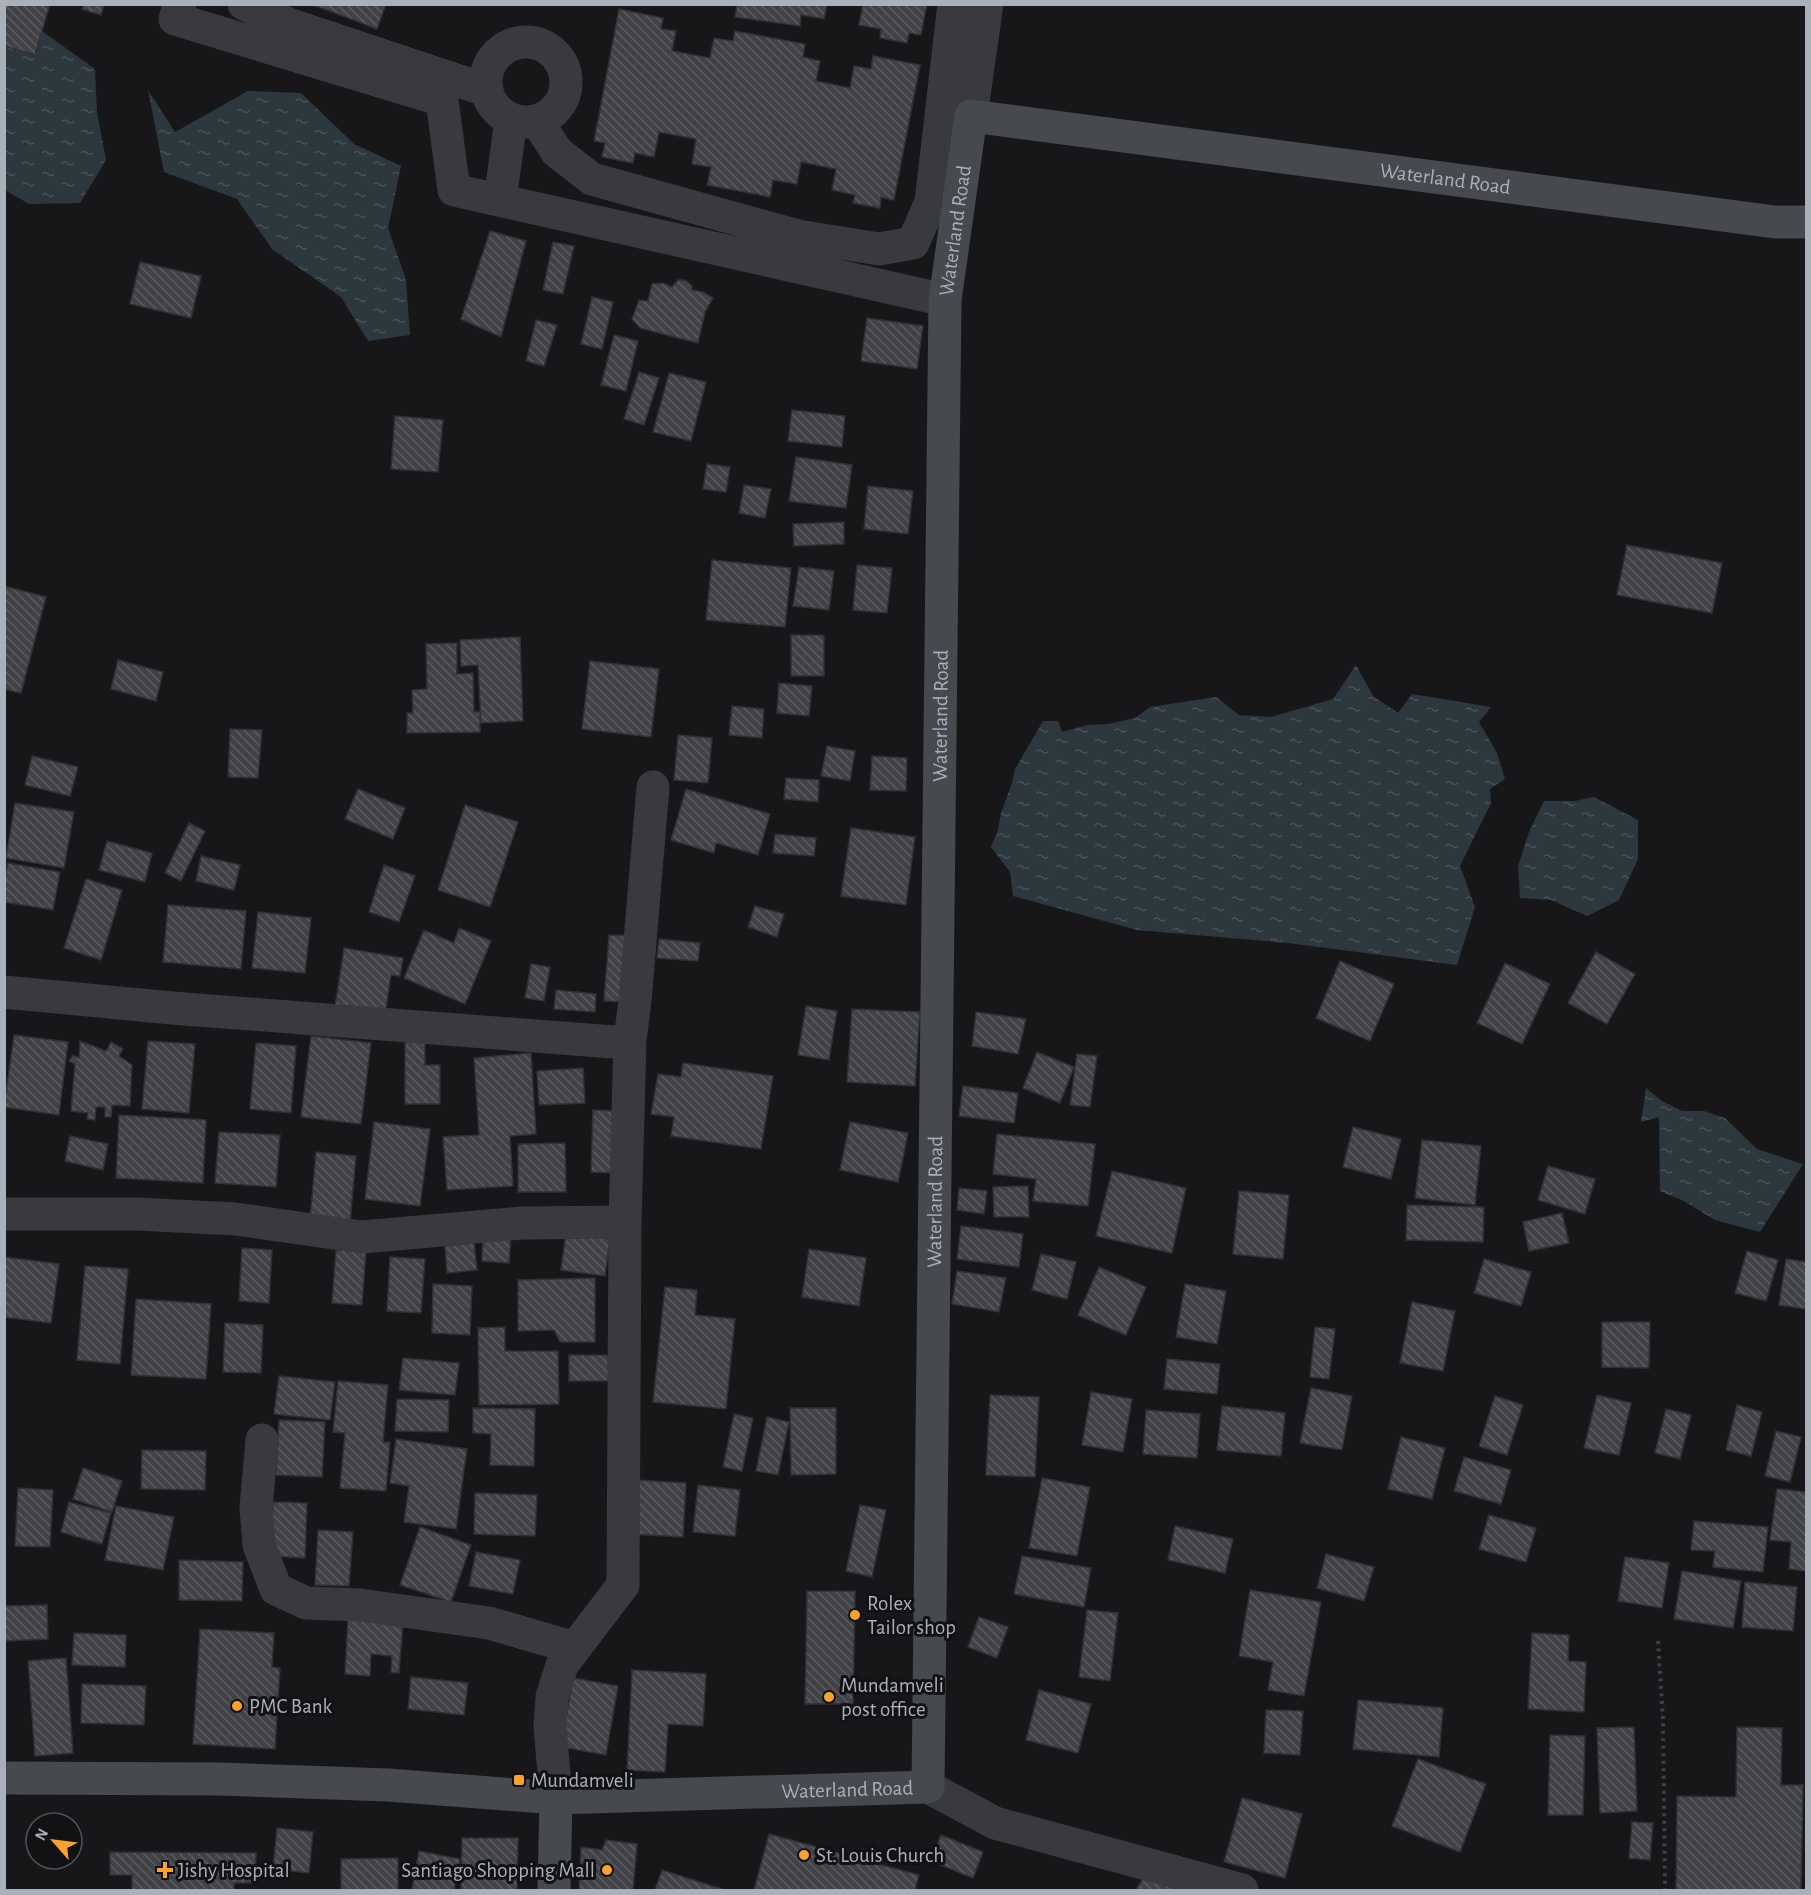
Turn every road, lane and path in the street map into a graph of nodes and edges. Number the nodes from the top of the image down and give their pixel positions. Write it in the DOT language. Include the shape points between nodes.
graph roads {
  1 [pos="180,4"];
  2 [pos="244,4"];
  3 [pos="954,4"];
  4 [pos="987,4"];
  5 [pos="486,90"];
  6 [pos="971,116"];
  7 [pos="524,121"];
  8 [pos="500,201"];
  9 [pos="1806,222"];
  10 [pos="945,300"];
  11 [pos="653,787"];
  12 [pos="4,992"];
  13 [pos="630,1040"];
  14 [pos="4,1214"];
  15 [pos="625,1222"];
  16 [pos="262,1440"];
  17 [pos="1658,1641"];
  18 [pos="575,1648"];
  19 [pos="4,1778"];
  20 [pos="928,1788"];
  21 [pos="556,1798"];
  22 [pos="554,1890"];
  23 [pos="1242,1890"];
  24 [pos="1665,1890"];
  1 -- 8 [label="street" via="176,19 442,100 454,190"];
  2 -- 5 [label="street" via="291,25"];
  3 -- 7 [label="street" via="931,202 913,243 879,249 798,236 592,179"];
  4 -- 6 [label="street"];
  5 -- 7 [label="street" via="500,113"];
  5 -- 7 [label="street" via="490,64 508,46 534,42 547,47 564,67 566,87 559,106 549,115"];
  6 -- 9 [label="main road, Waterland Road" via="1763,220"];
  6 -- 10 [label="main road, Waterland Road"];
  7 -- 8 [label="street"];
  8 -- 10 [label="street"];
  10 -- 20 [label="main road, Waterland Road"];
  11 -- 13 [label="street"];
  12 -- 13 [label="street" via="613,1042"];
  13 -- 15 [label="street"];
  14 -- 15 [label="street" via="236,1219 362,1237 522,1223"];
  15 -- 18 [label="street" via="623,1585"];
  16 -- 18 [label="street" via="256,1507 259,1545 276,1589 306,1603 360,1605 489,1623"];
  17 -- 24 [label="path"];
  18 -- 21 [label="street" via="562,1665 552,1697 550,1726"];
  19 -- 21 [label="main road, Waterland Road" via="388,1785"];
  20 -- 21 [label="main road, Waterland Road"];
  20 -- 23 [label="street" via="995,1823"];
  21 -- 22 [label="main road"];
}
